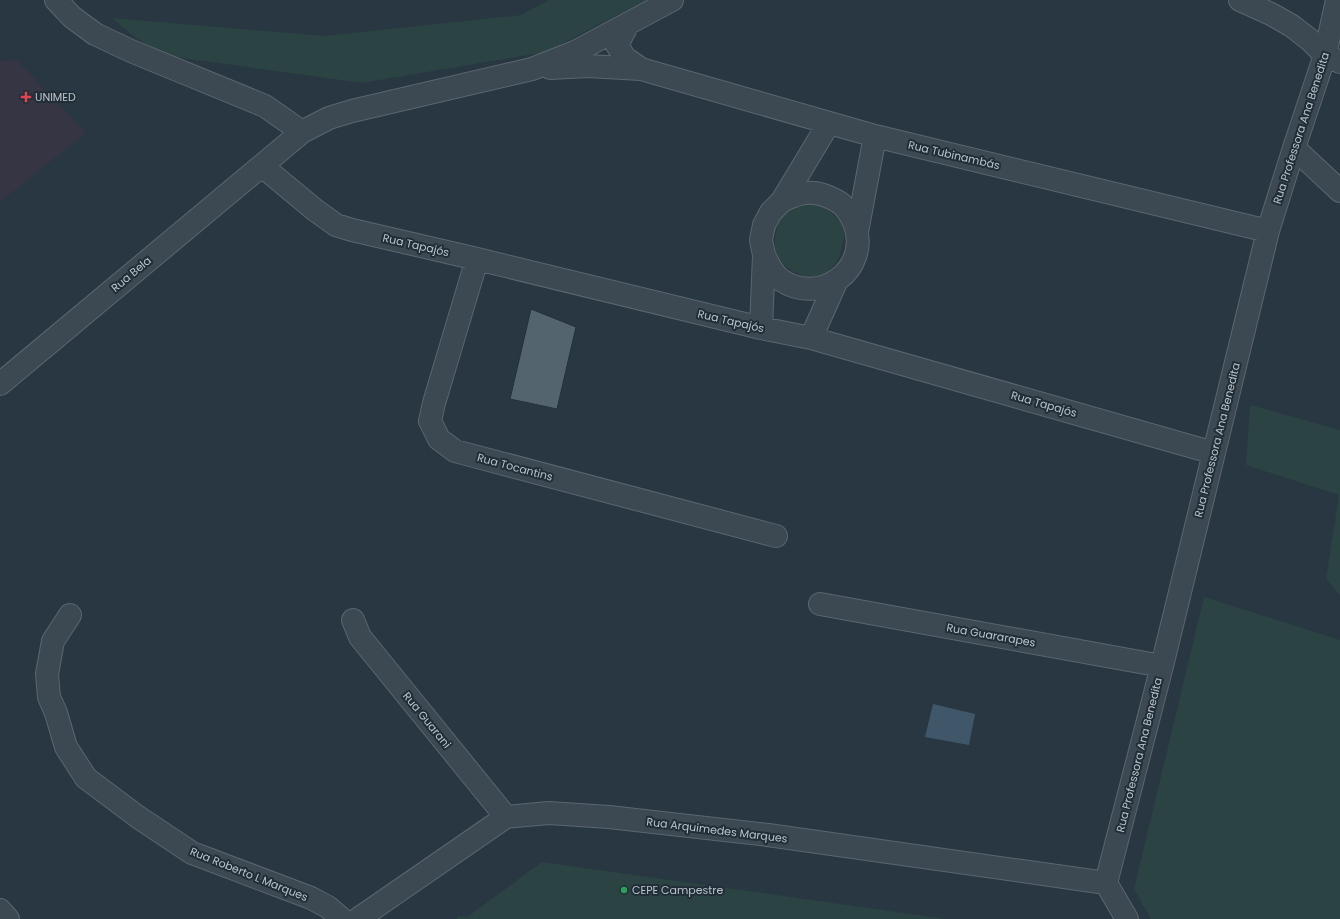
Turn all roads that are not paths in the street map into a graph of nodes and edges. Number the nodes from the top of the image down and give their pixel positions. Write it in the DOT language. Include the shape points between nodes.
graph roads {
  1 [pos="56,0"];
  2 [pos="672,0"];
  3 [pos="1240,0"];
  4 [pos="1337,0"];
  5 [pos="628,24"];
  6 [pos="1333,59"];
  7 [pos="532,69"];
  8 [pos="641,69"];
  9 [pos="829,123"];
  10 [pos="302,132"];
  11 [pos="875,136"];
  12 [pos="1294,148"];
  13 [pos="262,166"];
  14 [pos="1340,190"];
  15 [pos="782,201"];
  16 [pos="1268,231"];
  17 [pos="857,232"];
  18 [pos="764,255"];
  19 [pos="477,259"];
  20 [pos="836,282"];
  21 [pos="761,328"];
  22 [pos="811,338"];
  23 [pos="0,384"];
  24 [pos="1214,453"];
  25 [pos="776,536"];
  26 [pos="820,604"];
  27 [pos="70,615"];
  28 [pos="353,620"];
  29 [pos="1162,666"];
  30 [pos="506,816"];
  31 [pos="1106,883"];
  32 [pos="0,910"];
  33 [pos="8,919"];
  34 [pos="342,919"];
  35 [pos="358,919"];
  36 [pos="1126,919"];
  1 -- 10 [label="street" via="72,17 95,34 265,106"];
  2 -- 5 [label="street"];
  3 -- 6 [label="street" via="1292,26"];
  4 -- 6 [label="street, Rua Professora Ana Benedita"];
  5 -- 7 [label="street" via="575,52"];
  5 -- 8 [label="street" via="618,45 625,58"];
  6 -- 12 [label="street, Rua Professora Ana Benedita"];
  7 -- 8 [label="street" via="588,66"];
  7 -- 10 [label="street, Rua Bela" via="329,118"];
  8 -- 9 [label="street, Rua Tubinambás"];
  9 -- 11 [label="street, Rua Tubinambás"];
  9 -- 15 [label="street"];
  10 -- 13 [label="street, Rua Bela"];
  11 -- 16 [label="street, Rua Tubinambás"];
  11 -- 17 [label="street"];
  12 -- 14 [label="street"];
  12 -- 16 [label="street, Rua Professora Ana Benedita"];
  13 -- 19 [label="street, Rua Tapajós" via="336,225"];
  13 -- 23 [label="street, Rua Bela"];
  15 -- 17 [label="street" via="796,194 812,192 828,196 841,204 852,216"];
  15 -- 18 [label="street" via="771,212 764,225 761,240"];
  16 -- 24 [label="street, Rua Professora Ana Benedita"];
  17 -- 20 [label="street" via="857,252 845,274"];
  18 -- 20 [label="street" via="770,269 780,279 793,286 808,289"];
  18 -- 21 [label="street"];
  19 -- 21 [label="street, Rua Tapajós"];
  19 -- 25 [label="street, Rua Tocantins" via="430,421 439,439 455,451"];
  20 -- 22 [label="street"];
  21 -- 22 [label="street, Rua Tapajós"];
  22 -- 24 [label="street, Rua Tapajós"];
  24 -- 29 [label="street, Rua Professora Ana Benedita"];
  26 -- 29 [label="street, Rua Guararapes"];
  27 -- 34 [label="street, Rua Roberto L Marques" via="53,641 46,674 49,696 66,747 86,778 192,853 311,898 328,907"];
  28 -- 30 [label="street, Rua Guarani" via="360,637"];
  29 -- 31 [label="street, Rua Professora Ana Benedita"];
  30 -- 31 [label="street, Rua Arquimedes Marques" via="549,812 609,817 768,835"];
  30 -- 35 [label="street, Rua Arquimedes Marques"];
  31 -- 36 [label="street"];
  32 -- 33 [label="street"];
}
